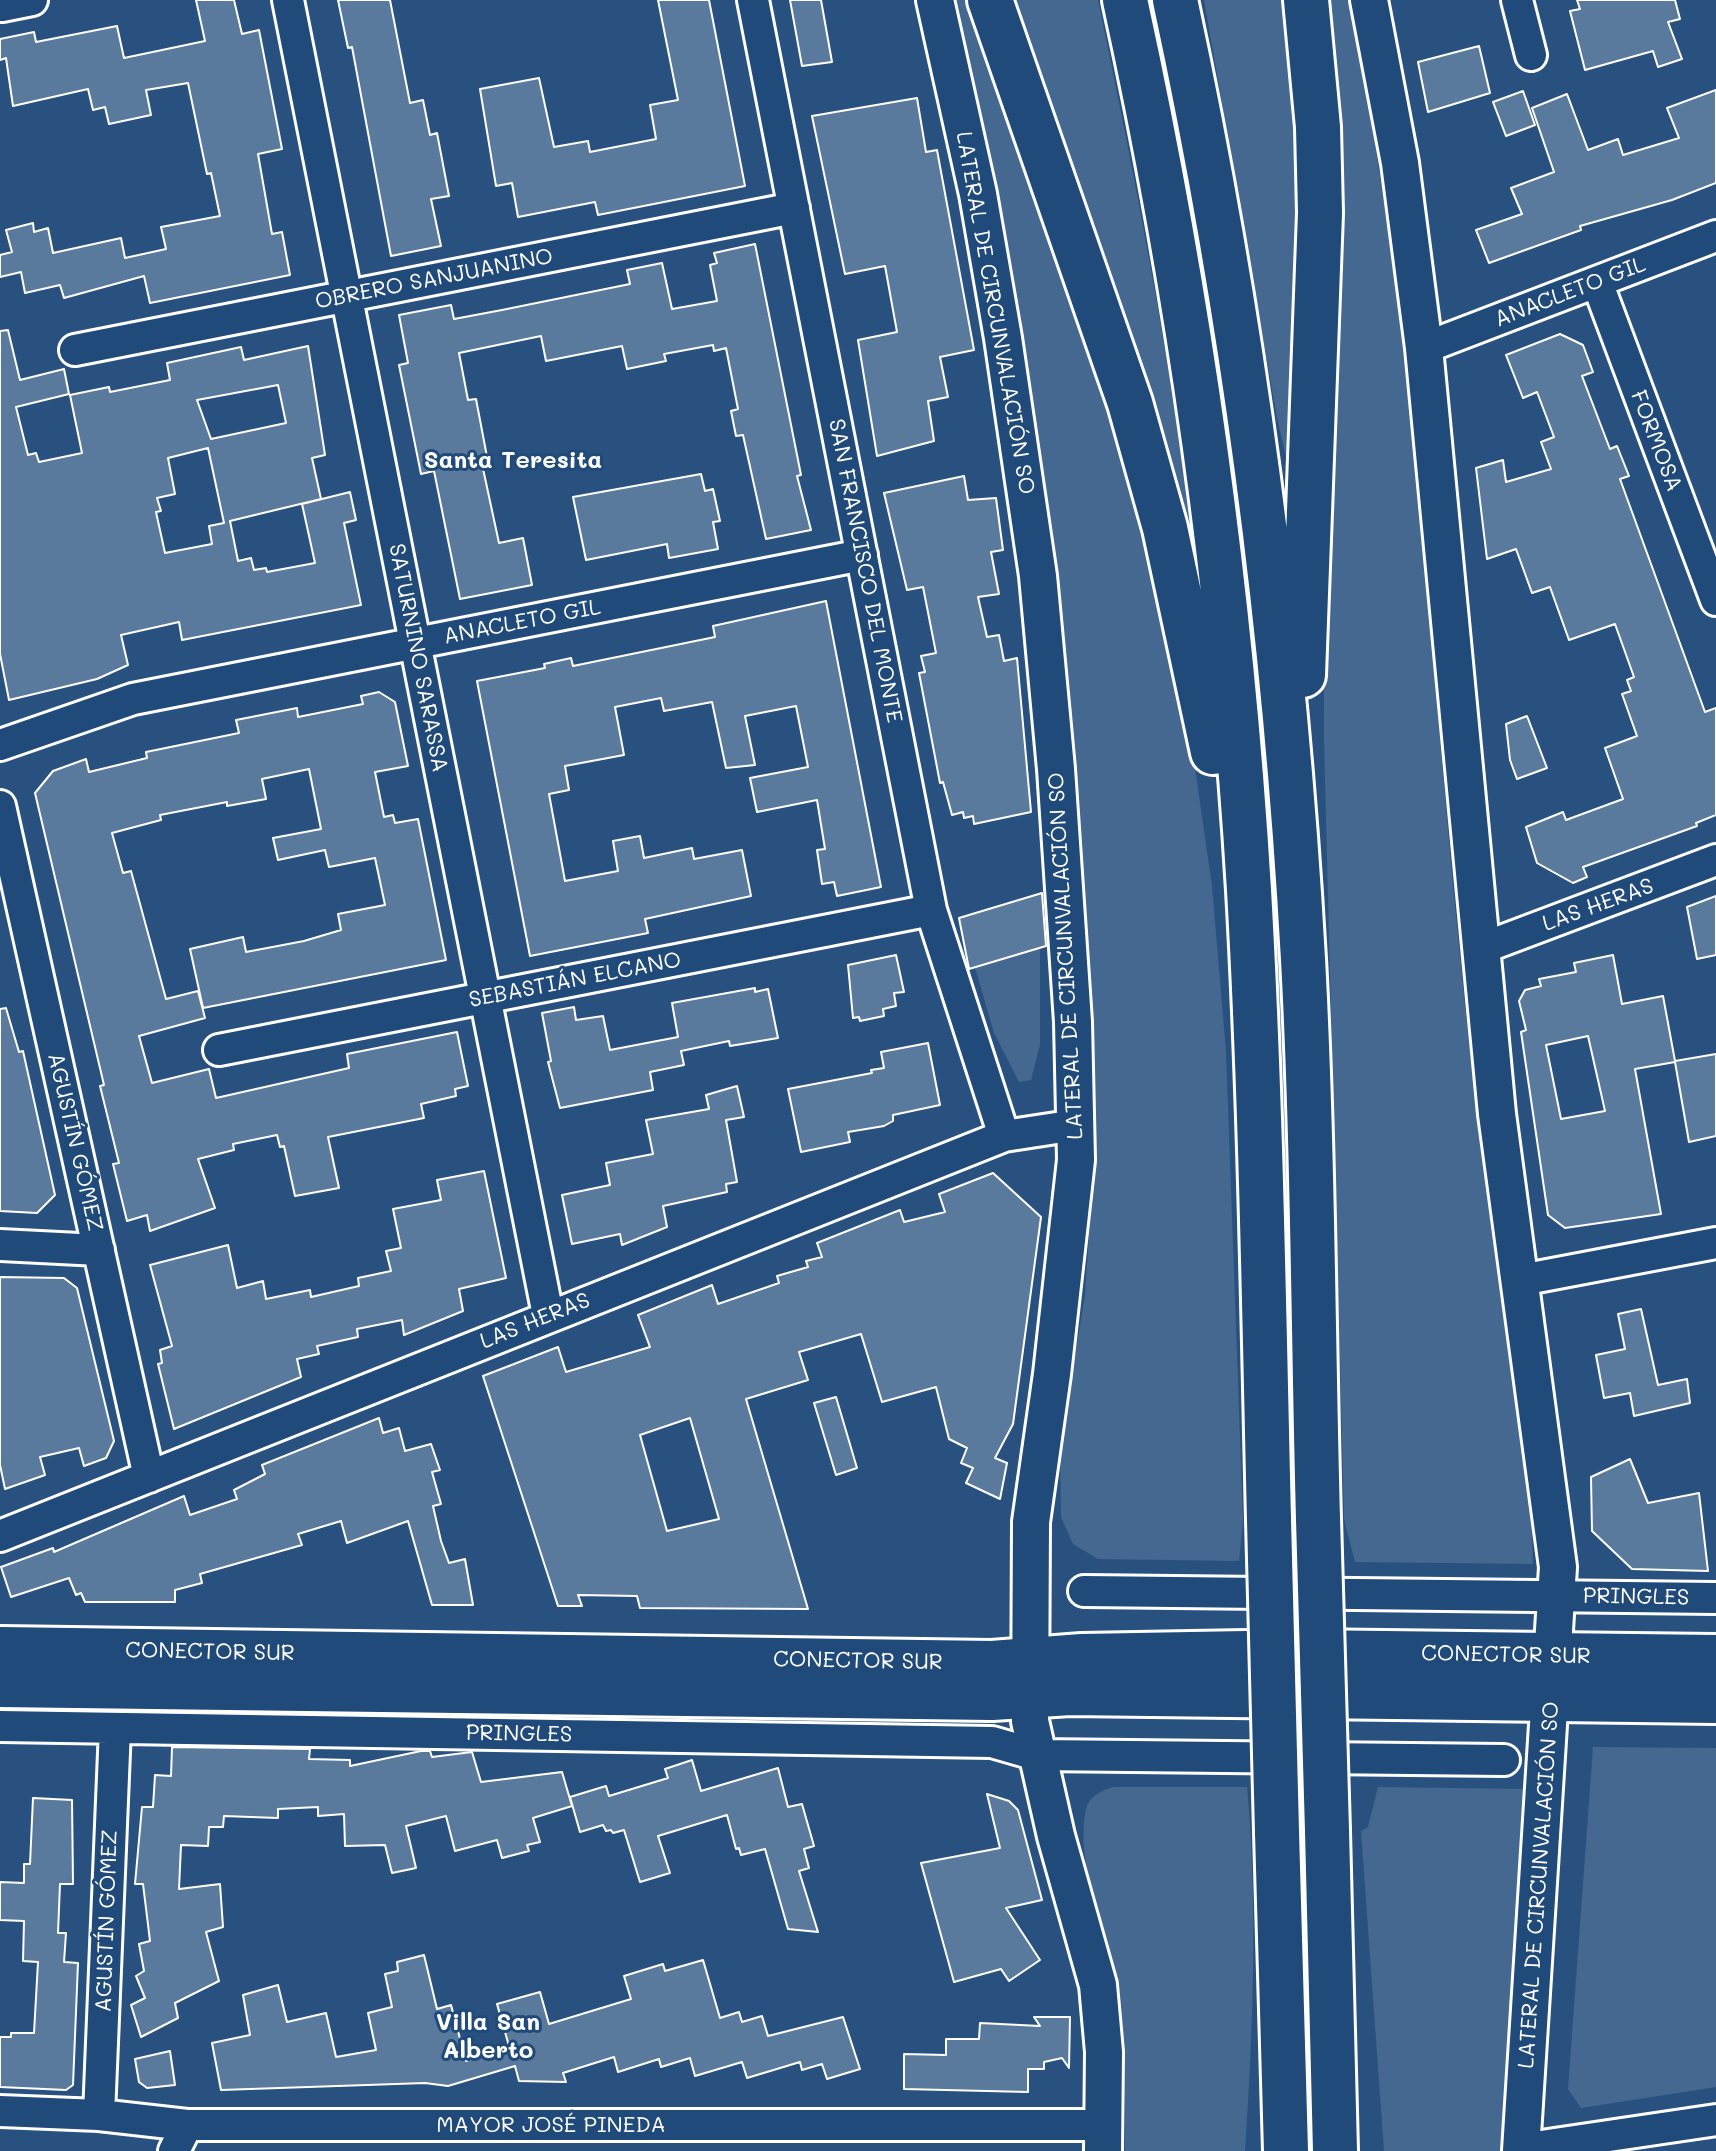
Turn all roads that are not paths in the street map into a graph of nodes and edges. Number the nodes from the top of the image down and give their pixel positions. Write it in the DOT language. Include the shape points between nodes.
graph roads {
  1 [pos="32,0"];
  2 [pos="288,0"];
  3 [pos="753,0"];
  4 [pos="935,0"];
  5 [pos="990,0"];
  6 [pos="1125,0"];
  7 [pos="1175,0"];
  8 [pos="1306,0"];
  9 [pos="1369,0"];
  10 [pos="1517,0"];
  11 [pos="2,6"];
  12 [pos="1531,55"];
  13 [pos="794,208"];
  14 [pos="1716,236"];
  15 [pos="1597,282"];
  16 [pos="346,296"];
  17 [pos="1424,348"];
  18 [pos="75,350"];
  19 [pos="862,555"];
  20 [pos="1716,600"];
  21 [pos="415,644"];
  22 [pos="0,745"];
  23 [pos="0,806"];
  24 [pos="1293,821"];
  25 [pos="1716,860"];
  26 [pos="931,910"];
  27 [pos="1480,949"];
  28 [pos="1253,983"];
  29 [pos="485,997"];
  30 [pos="219,1050"];
  31 [pos="1076,1125"];
  32 [pos="1004,1136"];
  33 [pos="1716,1243"];
  34 [pos="0,1245"];
  35 [pos="99,1250"];
  36 [pos="1521,1280"];
  37 [pos="548,1315"];
  38 [pos="149,1477"];
  39 [pos="0,1536"];
  40 [pos="1084,1591"];
  41 [pos="1557,1596"];
  42 [pos="1716,1598"];
  43 [pos="0,1649"];
  44 [pos="1553,1656"];
  45 [pos="1716,1657"];
  46 [pos="1030,1677"];
  47 [pos="0,1685"];
  48 [pos="1551,1700"];
  49 [pos="1716,1701"];
  50 [pos="0,1726"];
  51 [pos="115,1728"];
  52 [pos="1037,1755"];
  53 [pos="1504,1760"];
  54 [pos="1330,1930"];
  55 [pos="1280,1944"];
  56 [pos="0,2111"];
  57 [pos="99,2115"];
  58 [pos="1716,2120"];
  59 [pos="180,2138"];
  60 [pos="379,2138"];
  61 [pos="959,2138"];
  62 [pos="1103,2138"];
  63 [pos="1521,2150"];
  64 [pos="1262,2151"];
  65 [pos="1286,2151"];
  66 [pos="1335,2151"];
  67 [pos="1363,2151"];
  1 -- 11 [label="street"];
  2 -- 16 [label="street, SATURNINO SARASSA"];
  3 -- 13 [label="street, SAN FRANCISCO DEL MONTE"];
  4 -- 31 [label="street, LATERAL DE CIRCUNVALACIÓN SO" via="990,260 1038,576 1067,913"];
  5 -- 28 [label="main road" via="1116,357 1152,480 1208,724"];
  6 -- 28 [label="main road" via="1180,288 1222,584"];
  7 -- 24 [label="main road" via="1244,381"];
  8 -- 24 [label="main road" via="1320,213"];
  9 -- 17 [label="street, LATERAL DE CIRCUNVALACIÓN SO" via="1400,163"];
  10 -- 12 [label="street"];
  13 -- 16 [label="street, OBRERO SANJUANINO"];
  13 -- 19 [label="street, SAN FRANCISCO DEL MONTE"];
  14 -- 15 [label="street, ANACLETO GIL"];
  15 -- 17 [label="street, ANACLETO GIL"];
  15 -- 20 [label="street, FORMOSA"];
  16 -- 18 [label="street, OBRERO SANJUANINO"];
  16 -- 21 [label="street, SATURNINO SARASSA"];
  17 -- 27 [label="street, LATERAL DE CIRCUNVALACIÓN SO"];
  19 -- 21 [label="street, ANACLETO GIL"];
  19 -- 26 [label="street, SAN FRANCISCO DEL MONTE"];
  21 -- 22 [label="street, ANACLETO GIL" via="133,699"];
  21 -- 29 [label="street, SATURNINO SARASSA"];
  23 -- 35 [label="street, AGUSTÍN GÓMEZ"];
  24 -- 54 [label="main road, bridge" via="1306,1043"];
  25 -- 27 [label="street, LAS HERAS"];
  26 -- 29 [label="street, SEBASTIÁN ELCANO"];
  26 -- 32 [label="street, SAN FRANCISCO DEL MONTE"];
  27 -- 36 [label="street, LATERAL DE CIRCUNVALACIÓN SO"];
  28 -- 55 [label="main road, bridge"];
  29 -- 30 [label="street, SEBASTIÁN ELCANO"];
  29 -- 37 [label="street, SATURNINO SARASSA"];
  31 -- 32 [label="street, LAS HERAS"];
  31 -- 46 [label="street, LATERAL DE CIRCUNVALACIÓN SO" via="1072,1216 1031,1522"];
  32 -- 37 [label="street, LAS HERAS"];
  33 -- 36 [label="street"];
  34 -- 35 [label="street"];
  35 -- 38 [label="street, AGUSTÍN GÓMEZ"];
  36 -- 41 [label="street, LATERAL DE CIRCUNVALACIÓN SO" via="1558,1567"];
  37 -- 38 [label="street, LAS HERAS"];
  38 -- 39 [label="street, LAS HERAS"];
  40 -- 41 [label="street, PRINGLES"];
  41 -- 42 [label="street, PRINGLES"];
  41 -- 44 [label="street, LATERAL DE CIRCUNVALACIÓN SO"];
  43 -- 46 [label="main road, CONECTOR SUR" via="992,1663"];
  44 -- 45 [label="main road, CONECTOR SUR"];
  44 -- 46 [label="main road, CONECTOR SUR" via="1301,1652"];
  44 -- 48 [label="street, LATERAL DE CIRCUNVALACIÓN SO"];
  46 -- 47 [label="main road, CONECTOR SUR" via="992,1698"];
  46 -- 48 [label="main road, CONECTOR SUR"];
  46 -- 52 [label="street, LATERAL DE CIRCUNVALACIÓN SO"];
  48 -- 49 [label="main road, CONECTOR SUR"];
  48 -- 63 [label="street, LATERAL DE CIRCUNVALACIÓN SO"];
  50 -- 51 [label="street, PRINGLES"];
  51 -- 52 [label="street, PRINGLES" via="992,1742"];
  51 -- 57 [label="street, AGUSTÍN GÓMEZ"];
  52 -- 53 [label="street, PRINGLES"];
  52 -- 62 [label="street, LATERAL DE CIRCUNVALACIÓN SO" via="1098,1985 1104,2032"];
  54 -- 66 [label="main road"];
  54 -- 67 [label="main road"];
  55 -- 64 [label="main road"];
  55 -- 65 [label="main road"];
  56 -- 57 [label="street, MAYOR JOSÉ PINEDA"];
  57 -- 59 [label="street, MAYOR JOSÉ PINEDA"];
  58 -- 63 [label="street"];
  59 -- 60 [label="street, MAYOR JOSÉ PINEDA"];
  60 -- 61 [label="street, MAYOR JOSÉ PINEDA"];
  61 -- 62 [label="street, MAYOR JOSÉ PINEDA"];
}
